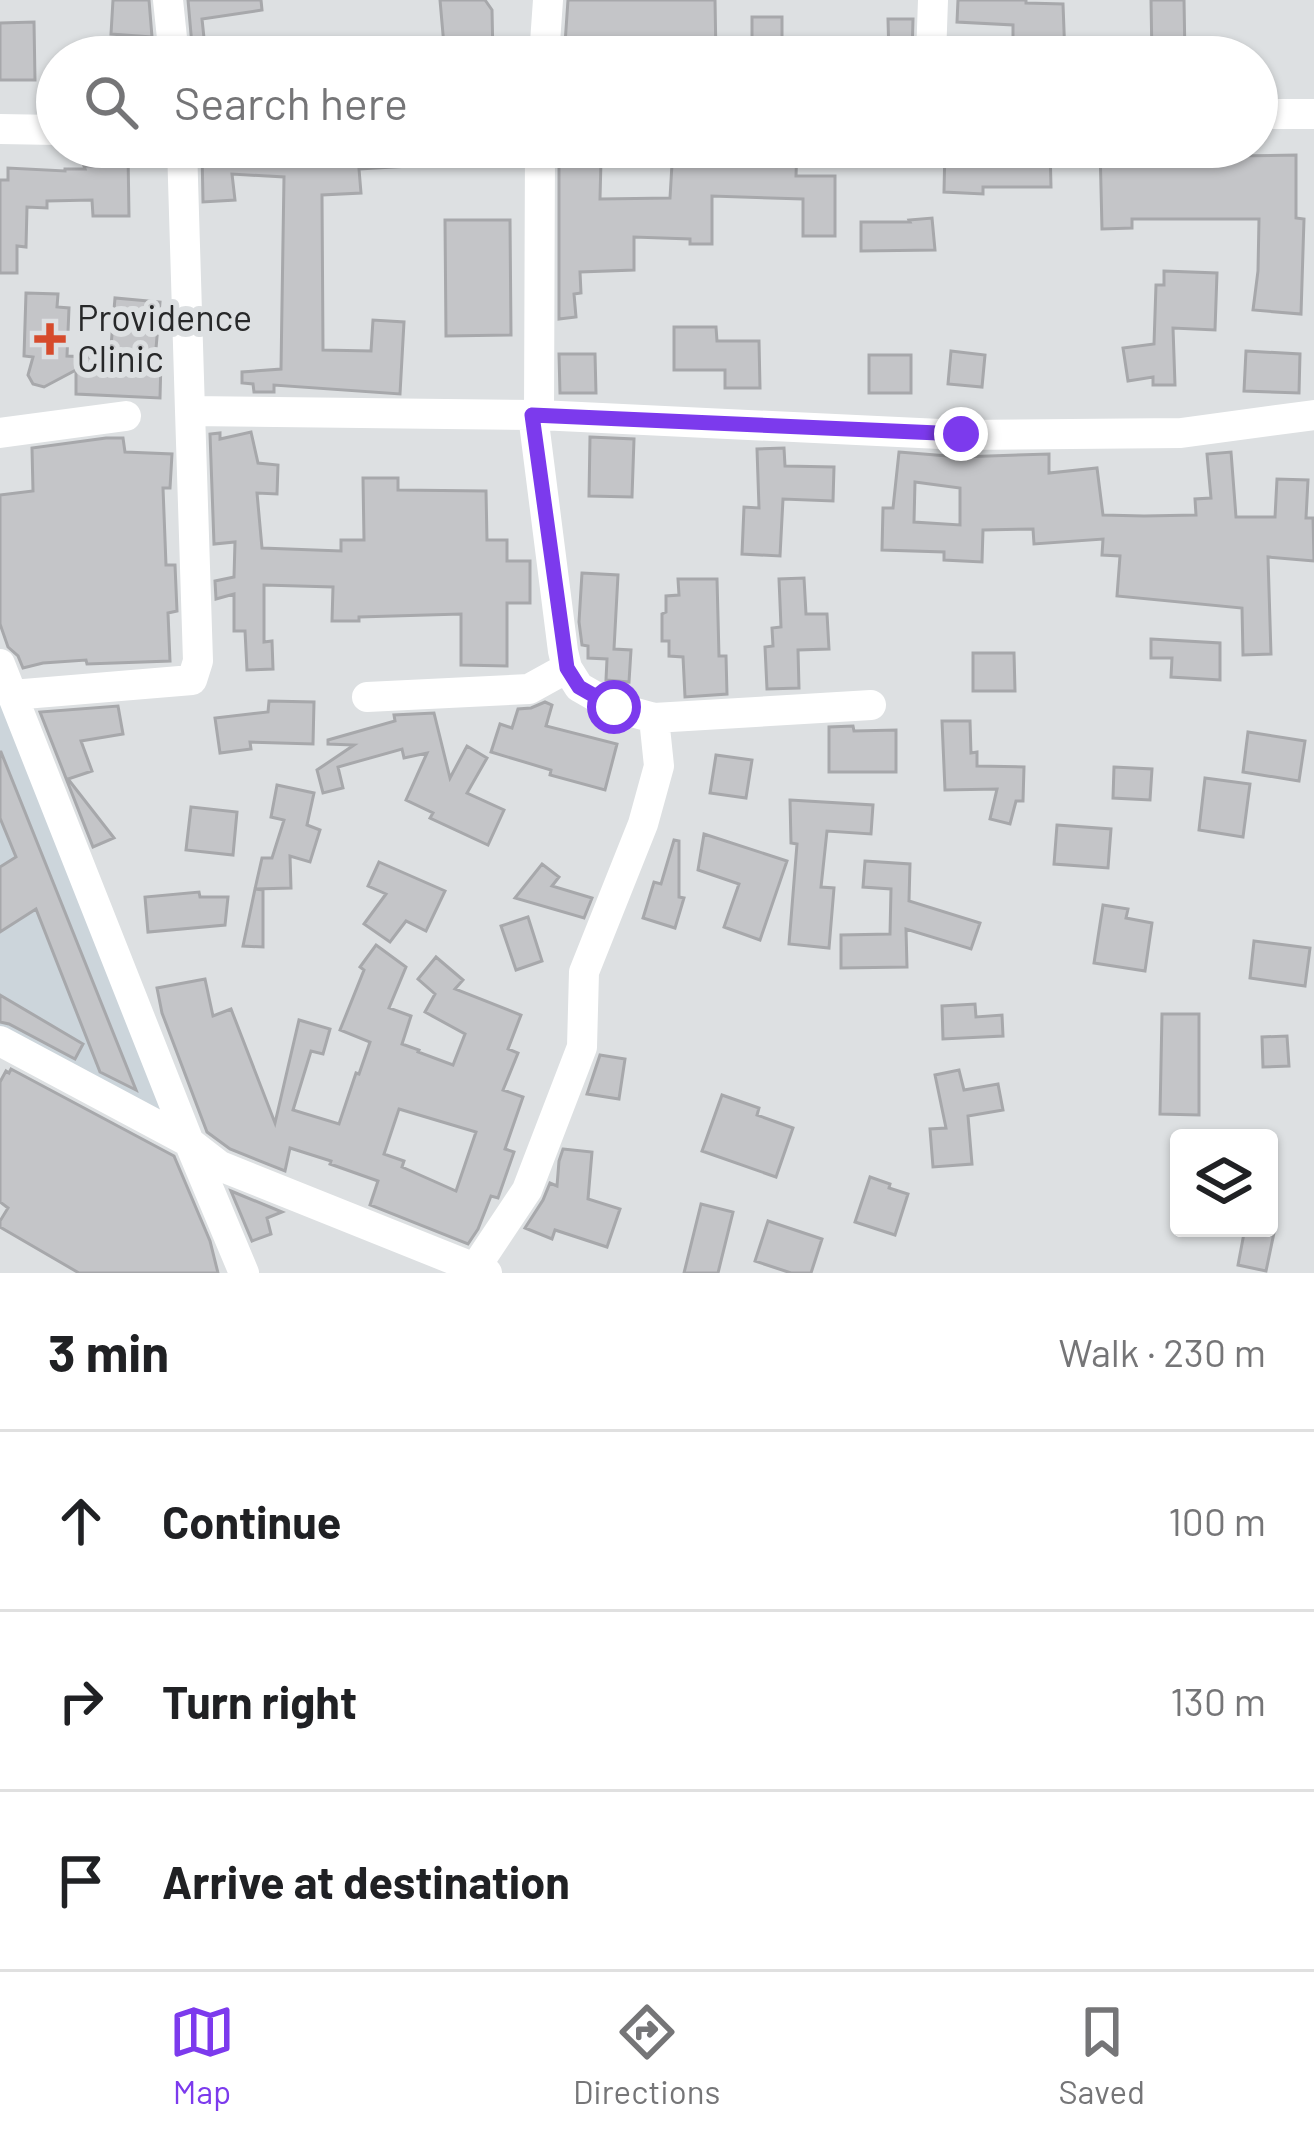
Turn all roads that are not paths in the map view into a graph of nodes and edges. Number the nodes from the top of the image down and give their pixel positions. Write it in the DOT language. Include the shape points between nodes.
graph roads {
  1 [pos="168,0"];
  2 [pos="548,0"];
  3 [pos="934,0"];
  4 [pos="172,36"];
  5 [pos="545,36"];
  6 [pos="932,36"];
  7 [pos="1278,114"];
  8 [pos="1314,114"];
  9 [pos="0,129"];
  10 [pos="36,130"];
  11 [pos="183,168"];
  12 [pos="540,168"];
  13 [pos="190,411"];
  14 [pos="536,415"];
  15 [pos="1314,415"];
  16 [pos="126,416"];
  17 [pos="0,434"];
  18 [pos="0,664"];
  19 [pos="567,668"];
  20 [pos="12,695"];
  21 [pos="367,697"];
  22 [pos="871,705"];
  23 [pos="654,718"];
  24 [pos="0,1041"];
  25 [pos="189,1142"];
  26 [pos="481,1271"];
  27 [pos="244,1273"];
  1 -- 4 [label="street"];
  2 -- 5 [label="street"];
  3 -- 6 [label="street"];
  7 -- 8 [label="street"];
  9 -- 10 [label="street"];
  11 -- 13 [label="street"];
  12 -- 14 [label="street"];
  13 -- 14 [label="street"];
  13 -- 20 [label="street" via="198,661 192,680"];
  14 -- 15 [label="street" via="961,434 1181,433"];
  14 -- 19 [label="street"];
  16 -- 17 [label="street"];
  18 -- 20 [label="street"];
  19 -- 21 [label="street" via="529,689"];
  19 -- 23 [label="street" via="579,687"];
  20 -- 25 [label="street"];
  22 -- 23 [label="street"];
  23 -- 26 [label="street" via="659,766 584,972 582,1046 527,1190"];
  24 -- 25 [label="street"];
  25 -- 26 [label="street" via="220,1166"];
  25 -- 27 [label="street"];
}
